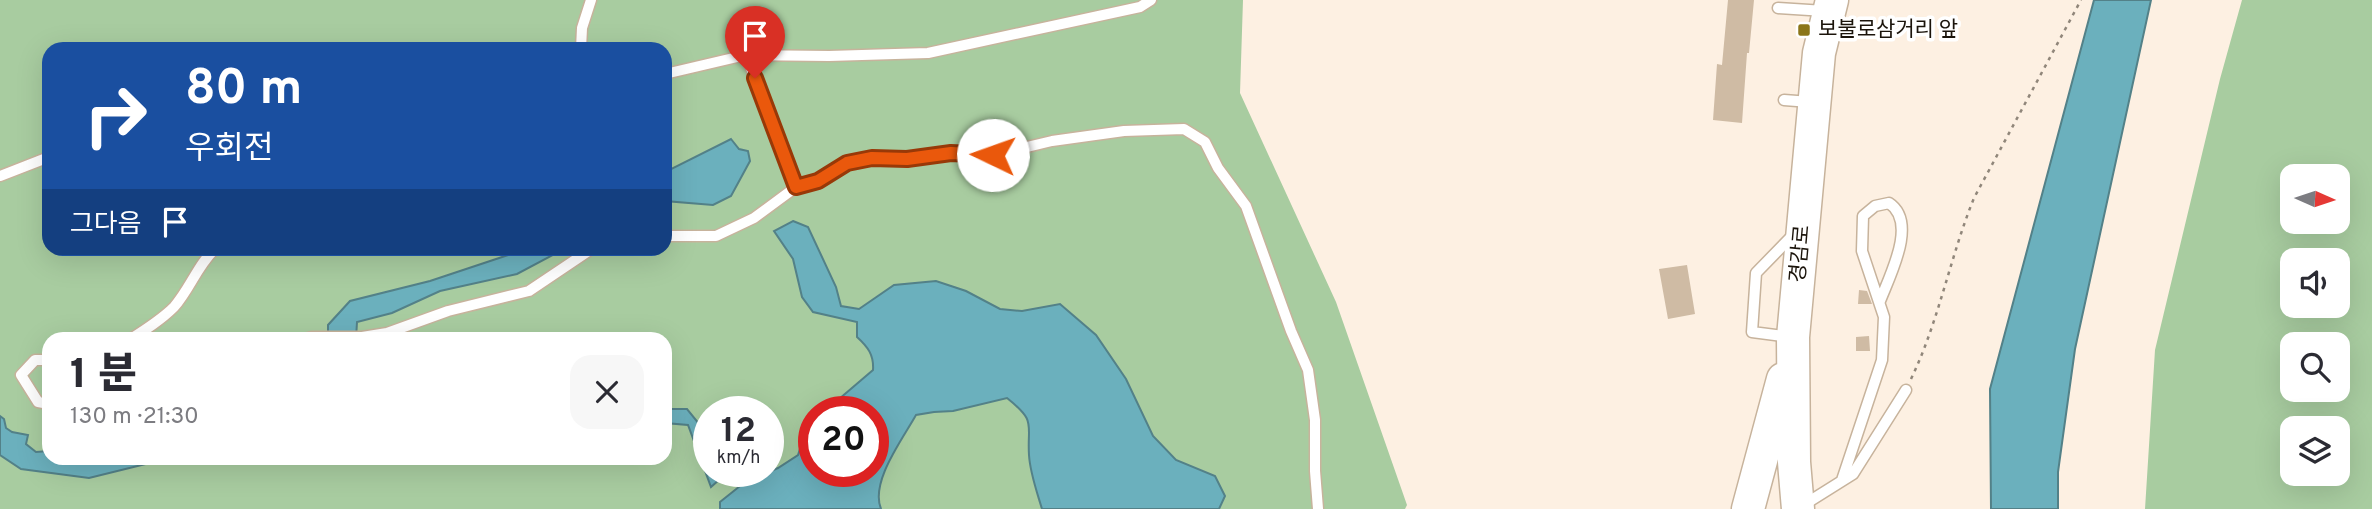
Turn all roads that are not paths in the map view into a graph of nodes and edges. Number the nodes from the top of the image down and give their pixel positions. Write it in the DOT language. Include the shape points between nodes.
graph roads {
  1 [pos="591,0"];
  2 [pos="1151,0"];
  3 [pos="1830,6"];
  4 [pos="1778,8"];
  5 [pos="581,42"];
  6 [pos="746,55"];
  7 [pos="672,72"];
  8 [pos="1784,100"];
  9 [pos="1815,102"];
  10 [pos="42,160"];
  11 [pos="0,176"];
  12 [pos="796,187"];
  13 [pos="1804,223"];
  14 [pos="672,236"];
  15 [pos="210,256"];
  16 [pos="581,256"];
  17 [pos="1880,300"];
  18 [pos="142,332"];
  19 [pos="392,332"];
  20 [pos="1793,337"];
  21 [pos="42,360"];
  22 [pos="1906,390"];
  23 [pos="42,403"];
  24 [pos="1842,480"];
  25 [pos="1798,508"];
  26 [pos="1318,509"];
  27 [pos="1748,509"];
  1 -- 5 [label="lane"];
  2 -- 6 [label="lane" via="1140,7 928,53"];
  3 -- 4 [label="lane"];
  3 -- 9 [label="main road, 경감로" via="1819,53"];
  6 -- 7 [label="lane"];
  6 -- 12 [label="lane"];
  8 -- 9 [label="lane"];
  9 -- 13 [label="main road, 경감로"];
  10 -- 11 [label="lane"];
  12 -- 14 [label="lane" via="754,218 716,236"];
  12 -- 26 [label="lane" via="818,181 847,163 872,158 993,155 1124,131 1184,129 1205,142 1218,169 1246,205 1308,370"];
  13 -- 20 [label="main road, 경감로"];
  13 -- 20 [label="lane" via="1756,273 1752,332"];
  15 -- 18 [label="lane" via="174,306"];
  16 -- 19 [label="lane" via="529,291 448,311"];
  17 -- 17 [label="lane" via="1862,251 1861,233 1863,216 1875,206 1889,203 1896,207 1903,231"];
  17 -- 24 [label="lane" via="1882,360"];
  20 -- 25 [label="main road, 경감로"];
  20 -- 27 [label="main road"];
  21 -- 23 [label="lane" via="35,360 21,375"];
  22 -- 24 [label="lane" via="1853,474"];
  24 -- 25 [label="lane"];
}
